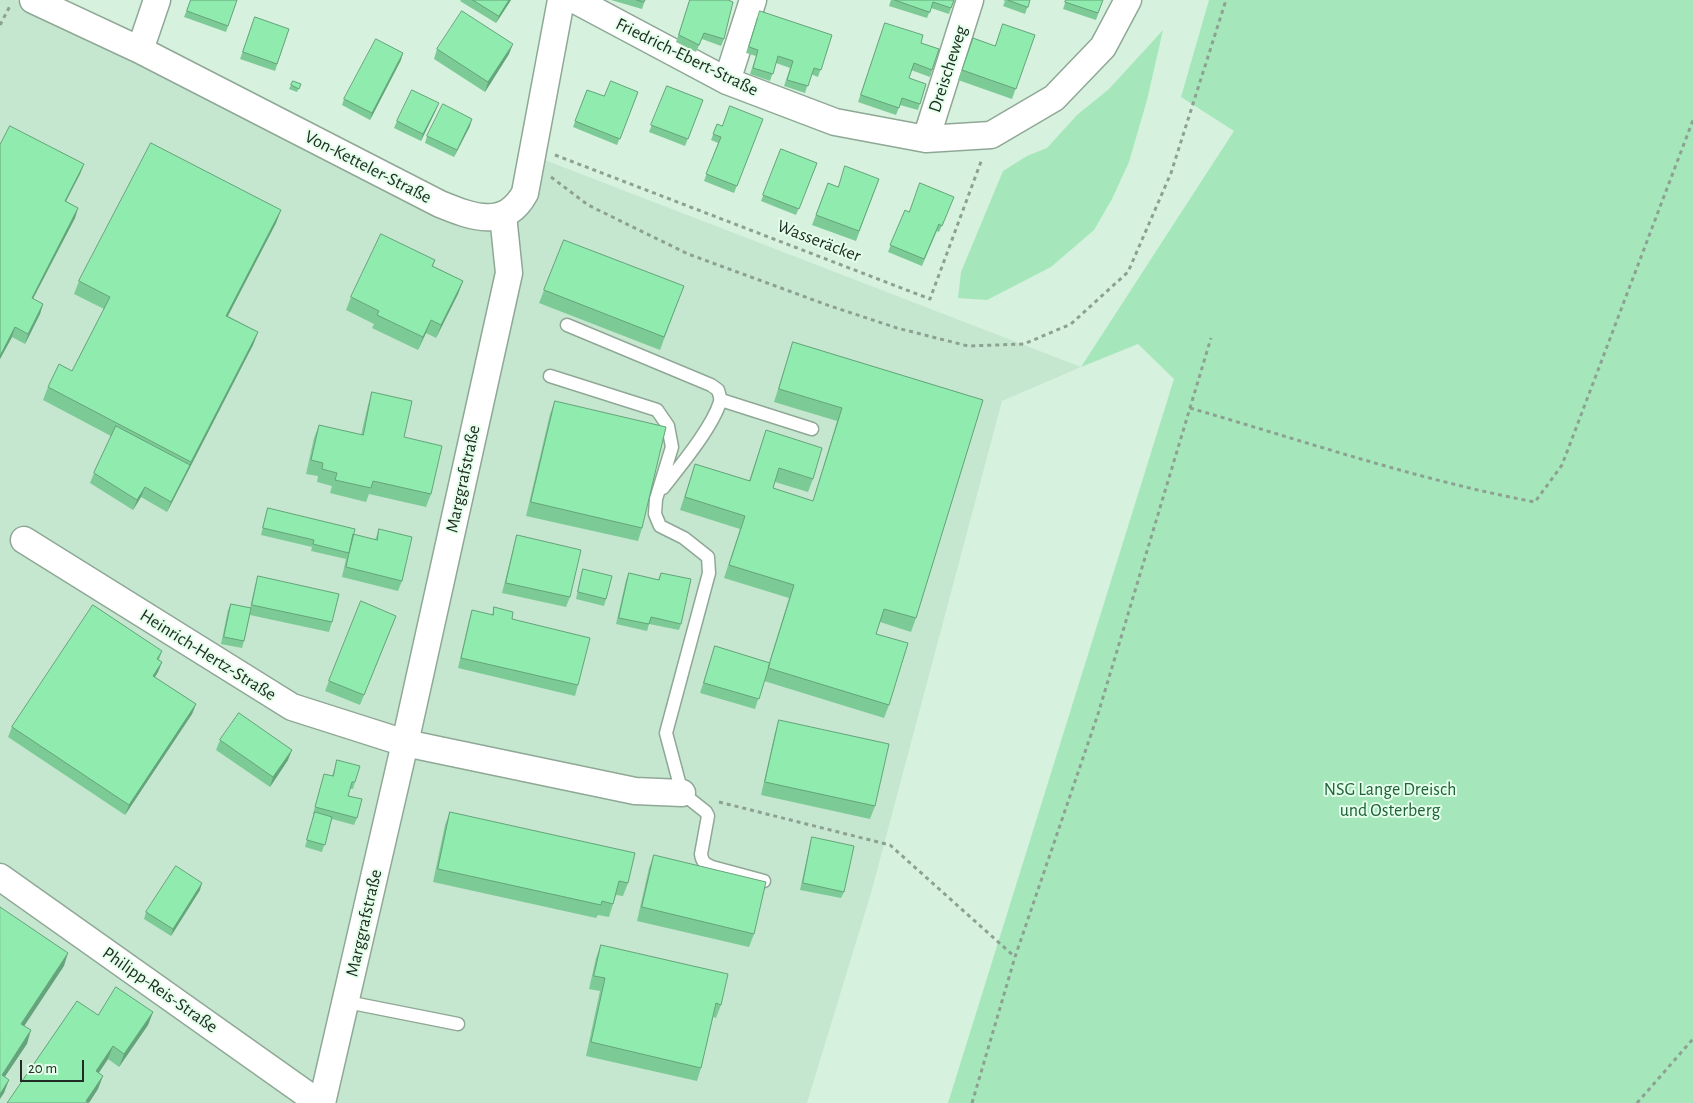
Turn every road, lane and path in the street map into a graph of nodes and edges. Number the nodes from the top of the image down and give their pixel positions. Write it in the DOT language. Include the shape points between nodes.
graph roads {
  1 [pos="14,0"];
  2 [pos="33,0"];
  3 [pos="156,0"];
  4 [pos="561,0"];
  5 [pos="575,0"];
  6 [pos="753,0"];
  7 [pos="970,0"];
  8 [pos="1128,0"];
  9 [pos="1226,0"];
  10 [pos="0,25"];
  11 [pos="140,50"];
  12 [pos="727,81"];
  13 [pos="1693,120"];
  14 [pos="991,135"];
  15 [pos="926,139"];
  16 [pos="533,154"];
  17 [pos="503,215"];
  18 [pos="568,325"];
  19 [pos="1211,338"];
  20 [pos="550,376"];
  21 [pos="720,400"];
  22 [pos="1190,408"];
  23 [pos="812,429"];
  24 [pos="656,499"];
  25 [pos="24,540"];
  26 [pos="405,743"];
  27 [pos="682,793"];
  28 [pos="0,877"];
  29 [pos="764,881"];
  30 [pos="1015,957"];
  31 [pos="346,1002"];
  32 [pos="458,1024"];
  33 [pos="1693,1039"];
  34 [pos="321,1103"];
  35 [pos="972,1103"];
  36 [pos="1637,1103"];
  1 -- 10 [label="path"];
  2 -- 11 [label="street, Von-Ketteler-Straße"];
  3 -- 11 [label="street"];
  4 -- 16 [label="street"];
  5 -- 12 [label="street, Friedrich-Ebert-Straße"];
  6 -- 12 [label="street"];
  7 -- 15 [label="street, Dreischeweg"];
  8 -- 14 [label="street, Friedrich-Ebert-Straße" via="1103,47 1054,98"];
  9 -- 16 [label="path" via="1172,173 1128,272 1071,324 1024,344 968,346 897,328 688,254 588,205"];
  11 -- 17 [label="street, Von-Ketteler-Straße" via="440,204 475,216 491,218"];
  12 -- 15 [label="street, Friedrich-Ebert-Straße" via="835,122"];
  13 -- 22 [label="path" via="1562,465 1535,502 1416,474"];
  14 -- 15 [label="street, Friedrich-Ebert-Straße"];
  14 -- 16 [label="path, Wasseräcker" via="930,299"];
  16 -- 17 [label="street" via="522,198"];
  17 -- 26 [label="street, Marggrafstraße" via="509,273"];
  18 -- 21 [label="lane" via="711,385 718,390"];
  19 -- 22 [label="path"];
  20 -- 24 [label="lane" via="657,410 668,426 672,447"];
  21 -- 23 [label="lane"];
  21 -- 24 [label="lane" via="701,436"];
  22 -- 30 [label="path" via="1098,714"];
  24 -- 27 [label="lane" via="655,514 660,526 684,538 708,557 709,573 666,733"];
  25 -- 26 [label="street, Heinrich-Hertz-Straße" via="292,707"];
  26 -- 27 [label="street" via="635,791"];
  26 -- 31 [label="street, Marggrafstraße"];
  27 -- 29 [label="lane" via="708,816 701,854 704,863"];
  27 -- 30 [label="path" via="890,845"];
  28 -- 34 [label="street, Philipp-Reis-Straße"];
  30 -- 35 [label="path"];
  31 -- 32 [label="lane"];
  31 -- 34 [label="street, Marggrafstraße"];
  33 -- 36 [label="path"];
}
